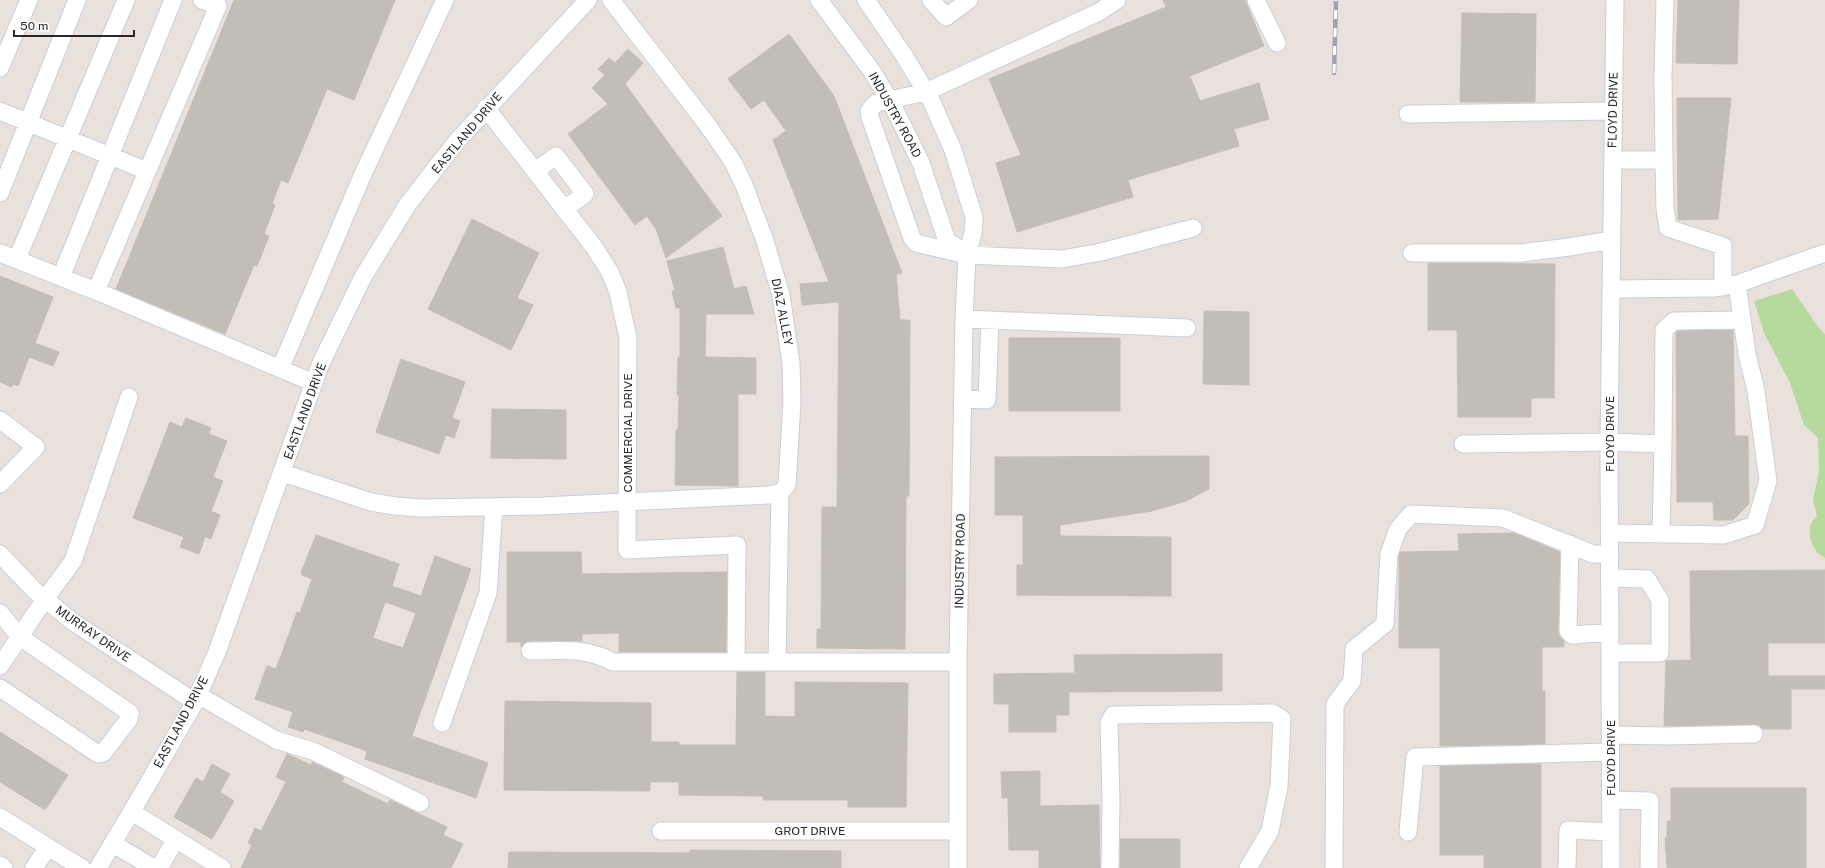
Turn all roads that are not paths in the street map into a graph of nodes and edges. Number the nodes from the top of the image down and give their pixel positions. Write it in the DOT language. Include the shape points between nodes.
graph roads {
  1 [pos="29,0"];
  2 [pos="77,0"];
  3 [pos="126,0"];
  4 [pos="173,0"];
  5 [pos="202,0"];
  6 [pos="445,0"];
  7 [pos="611,0"];
  8 [pos="819,0"];
  9 [pos="866,0"];
  10 [pos="931,0"];
  11 [pos="969,0"];
  12 [pos="1117,0"];
  13 [pos="1256,0"];
  14 [pos="1615,0"];
  15 [pos="1665,0"];
  16 [pos="581,2"];
  17 [pos="1277,43"];
  18 [pos="0,68"];
  19 [pos="926,92"];
  20 [pos="889,100"];
  21 [pos="486,108"];
  22 [pos="0,111"];
  23 [pos="1613,111"];
  24 [pos="1408,114"];
  25 [pos="28,122"];
  26 [pos="69,138"];
  27 [pos="109,155"];
  28 [pos="1613,160"];
  29 [pos="1664,160"];
  30 [pos="147,171"];
  31 [pos="535,171"];
  32 [pos="0,193"];
  33 [pos="565,209"];
  34 [pos="1193,228"];
  35 [pos="1612,240"];
  36 [pos="0,252"];
  37 [pos="1412,252"];
  38 [pos="1825,253"];
  39 [pos="967,255"];
  40 [pos="17,259"];
  41 [pos="61,277"];
  42 [pos="1730,285"];
  43 [pos="1611,289"];
  44 [pos="96,291"];
  45 [pos="964,319"];
  46 [pos="990,320"];
  47 [pos="1742,320"];
  48 [pos="1187,328"];
  49 [pos="280,369"];
  50 [pos="313,387"];
  51 [pos="129,397"];
  52 [pos="963,399"];
  53 [pos="0,420"];
  54 [pos="1609,442"];
  55 [pos="1463,444"];
  56 [pos="1663,444"];
  57 [pos="283,473"];
  58 [pos="0,484"];
  59 [pos="780,493"];
  60 [pos="628,501"];
  61 [pos="494,507"];
  62 [pos="1610,533"];
  63 [pos="1661,534"];
  64 [pos="1570,544"];
  65 [pos="1610,553"];
  66 [pos="0,554"];
  67 [pos="1610,578"];
  68 [pos="45,599"];
  69 [pos="0,613"];
  70 [pos="1610,632"];
  71 [pos="20,637"];
  72 [pos="530,651"];
  73 [pos="1610,653"];
  74 [pos="736,662"];
  75 [pos="777,662"];
  76 [pos="958,662"];
  77 [pos="0,666"];
  78 [pos="0,688"];
  79 [pos="196,698"];
  80 [pos="442,723"];
  81 [pos="1754,734"];
  82 [pos="1610,735"];
  83 [pos="1611,752"];
  84 [pos="1611,800"];
  85 [pos="420,804"];
  86 [pos="132,812"];
  87 [pos="0,817"];
  88 [pos="661,831"];
  89 [pos="958,831"];
  90 [pos="1408,832"];
  91 [pos="1611,832"];
  92 [pos="176,839"];
  93 [pos="113,844"];
  94 [pos="48,847"];
  95 [pos="0,865"];
  96 [pos="4,868"];
  97 [pos="34,868"];
  98 [pos="82,868"];
  99 [pos="98,868"];
  100 [pos="154,868"];
  101 [pos="159,868"];
  102 [pos="222,868"];
  103 [pos="958,868"];
  104 [pos="1110,868"];
  105 [pos="1248,868"];
  106 [pos="1334,868"];
  107 [pos="1567,868"];
  108 [pos="1611,868"];
  109 [pos="1649,868"];
  1 -- 18 [label="street"];
  2 -- 25 [label="street"];
  3 -- 26 [label="street"];
  4 -- 27 [label="street"];
  5 -- 30 [label="street" via="218,6"];
  6 -- 49 [label="street" via="363,174"];
  7 -- 59 [label="street, DIAZ ALLEY" via="733,162 765,241 781,295 791,362 789,478"];
  8 -- 20 [label="street, INDUSTRY ROAD" via="871,70"];
  9 -- 19 [label="street, INDUSTRY ROAD"];
  10 -- 11 [label="street" via="946,17"];
  12 -- 19 [label="street" via="1099,12"];
  13 -- 17 [label="street"];
  14 -- 23 [label="street, FLOYD DRIVE"];
  15 -- 29 [label="street"];
  16 -- 21 [label="street, EASTLAND DRIVE"];
  19 -- 20 [label="street"];
  19 -- 39 [label="street, INDUSTRY ROAD" via="953,150 974,217 973,234"];
  20 -- 39 [label="street, INDUSTRY ROAD" via="922,163 947,241"];
  20 -- 39 [label="street" via="876,103 869,111 912,238 923,246"];
  21 -- 31 [label="street, COMMERCIAL DRIVE"];
  21 -- 50 [label="street, EASTLAND DRIVE" via="418,191 389,234 342,318"];
  22 -- 25 [label="street"];
  23 -- 24 [label="street"];
  23 -- 28 [label="street, FLOYD DRIVE"];
  25 -- 26 [label="street"];
  25 -- 32 [label="street"];
  26 -- 27 [label="street"];
  26 -- 40 [label="street"];
  27 -- 30 [label="street"];
  27 -- 41 [label="street"];
  28 -- 29 [label="street"];
  28 -- 35 [label="street, FLOYD DRIVE"];
  29 -- 42 [label="street" via="1668,228 1723,246"];
  30 -- 44 [label="street"];
  31 -- 33 [label="street, COMMERCIAL DRIVE"];
  31 -- 33 [label="street" via="556,156 585,194"];
  33 -- 60 [label="street, COMMERCIAL DRIVE" via="610,272 623,311 628,338"];
  34 -- 39 [label="street" via="1101,252 1062,259"];
  35 -- 37 [label="street" via="1521,253"];
  35 -- 43 [label="street, FLOYD DRIVE"];
  36 -- 40 [label="street"];
  38 -- 42 [label="street"];
  39 -- 45 [label="street, INDUSTRY ROAD"];
  40 -- 41 [label="street"];
  41 -- 44 [label="street"];
  42 -- 43 [label="street" via="1707,288"];
  42 -- 47 [label="street"];
  43 -- 54 [label="street, FLOYD DRIVE"];
  44 -- 49 [label="street"];
  45 -- 46 [label="street"];
  45 -- 52 [label="street, INDUSTRY ROAD"];
  46 -- 48 [label="street"];
  46 -- 52 [label="street" via="987,400"];
  47 -- 56 [label="street" via="1674,321 1664,330"];
  47 -- 63 [label="street" via="1756,391 1768,481 1755,525 1724,535"];
  49 -- 50 [label="street"];
  50 -- 57 [label="street, EASTLAND DRIVE"];
  51 -- 68 [label="street" via="73,561"];
  52 -- 76 [label="street, INDUSTRY ROAD"];
  53 -- 58 [label="street" via="36,447"];
  54 -- 55 [label="street"];
  54 -- 56 [label="street"];
  54 -- 62 [label="street, FLOYD DRIVE"];
  56 -- 63 [label="street"];
  57 -- 61 [label="street, COMMERCIAL DRIVE" via="364,500 395,506"];
  57 -- 79 [label="street, EASTLAND DRIVE" via="217,652"];
  59 -- 60 [label="street"];
  59 -- 75 [label="street"];
  60 -- 61 [label="street, COMMERCIAL DRIVE"];
  60 -- 74 [label="street" via="627,550 737,545"];
  61 -- 80 [label="street" via="488,592"];
  62 -- 63 [label="street"];
  62 -- 65 [label="street, FLOYD DRIVE"];
  64 -- 65 [label="street" via="1593,554"];
  64 -- 70 [label="street" via="1568,631 1572,635"];
  64 -- 106 [label="street" via="1503,518 1411,514 1398,529 1389,554 1385,624 1354,649 1352,681 1335,704"];
  65 -- 67 [label="street, FLOYD DRIVE"];
  66 -- 68 [label="street, MURRAY DRIVE"];
  67 -- 70 [label="street, FLOYD DRIVE"];
  67 -- 73 [label="street" via="1647,579 1660,600 1660,653"];
  68 -- 71 [label="street"];
  68 -- 79 [label="street, MURRAY DRIVE" via="73,622"];
  69 -- 71 [label="street"];
  70 -- 73 [label="street, FLOYD DRIVE"];
  71 -- 77 [label="street"];
  71 -- 78 [label="street" via="130,713 129,719 103,753 98,754"];
  72 -- 74 [label="street" via="583,651 613,662"];
  73 -- 82 [label="street, FLOYD DRIVE"];
  74 -- 75 [label="street"];
  75 -- 76 [label="street"];
  76 -- 89 [label="street, INDUSTRY ROAD"];
  79 -- 85 [label="street, MURRAY DRIVE" via="276,740 313,752"];
  79 -- 86 [label="street, EASTLAND DRIVE"];
  81 -- 82 [label="street"];
  82 -- 83 [label="street, FLOYD DRIVE"];
  83 -- 84 [label="street, FLOYD DRIVE"];
  83 -- 90 [label="street" via="1415,756"];
  84 -- 91 [label="street, FLOYD DRIVE"];
  84 -- 109 [label="street" via="1650,801"];
  86 -- 92 [label="street"];
  86 -- 93 [label="street, EASTLAND DRIVE"];
  87 -- 94 [label="street"];
  88 -- 89 [label="street, GROT DRIVE"];
  89 -- 103 [label="street, INDUSTRY ROAD"];
  91 -- 107 [label="street" via="1568,830"];
  91 -- 108 [label="street, FLOYD DRIVE"];
  92 -- 101 [label="street"];
  92 -- 102 [label="street"];
  93 -- 99 [label="street, EASTLAND DRIVE"];
  93 -- 100 [label="street"];
  94 -- 97 [label="street"];
  94 -- 98 [label="street"];
  95 -- 96 [label="street"];
  104 -- 105 [label="street" via="1109,723 1113,715 1273,713 1282,719 1279,786 1270,832"];
}
